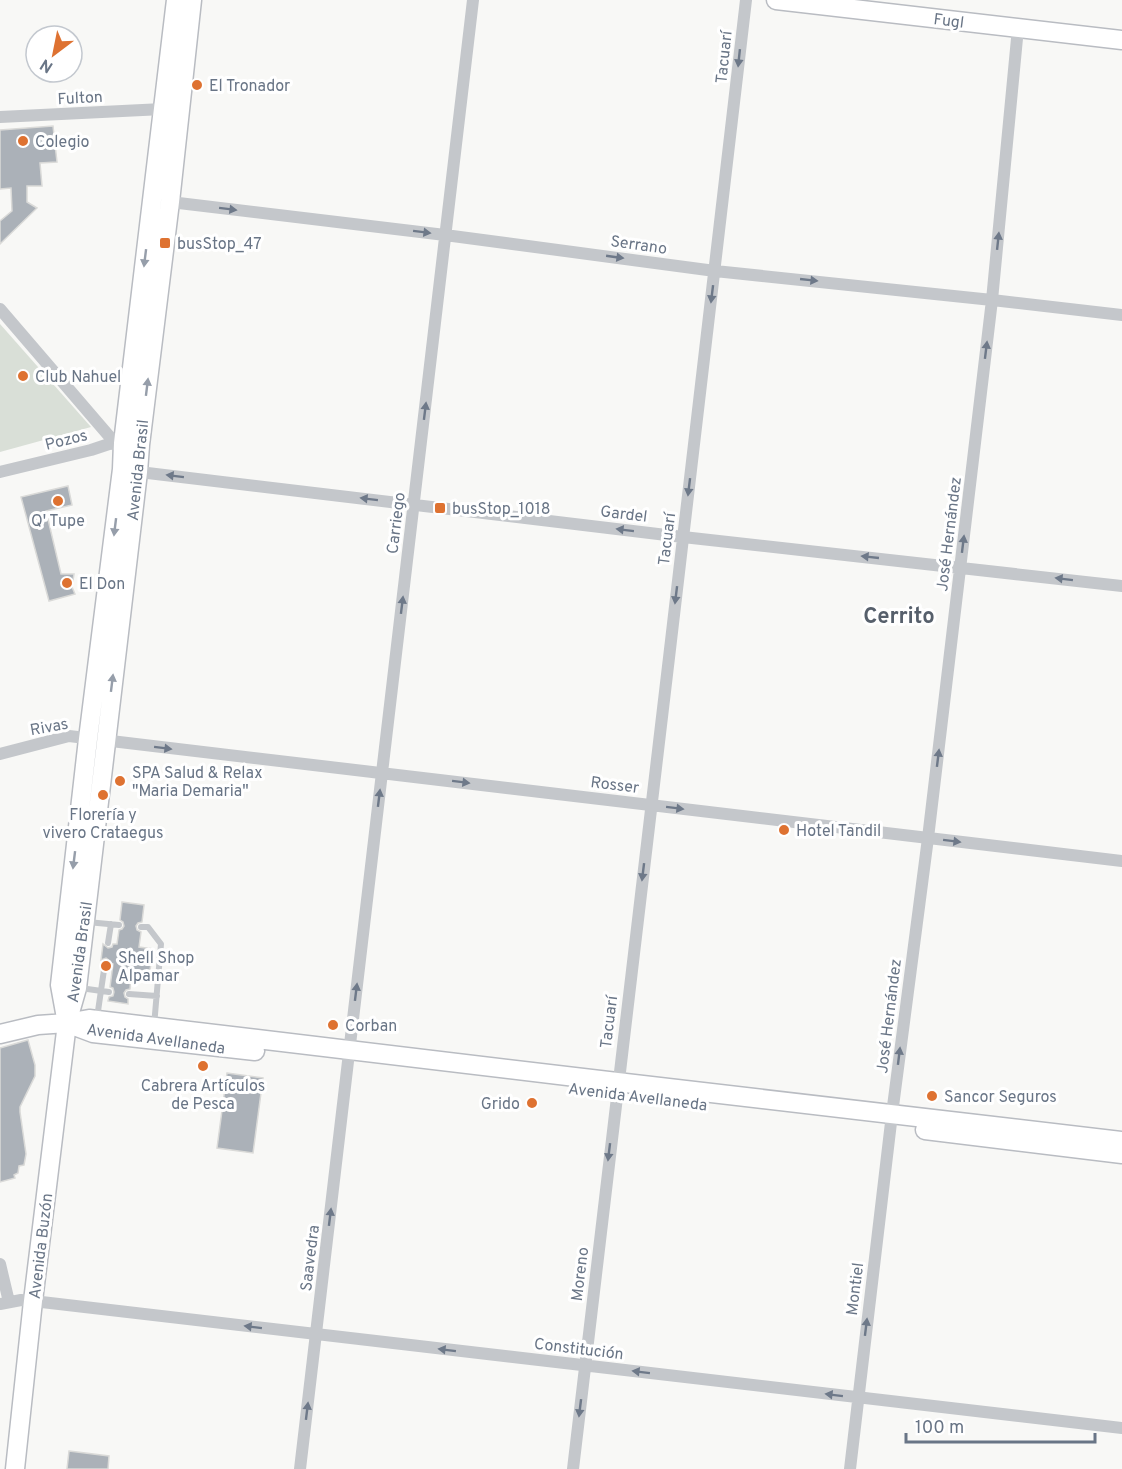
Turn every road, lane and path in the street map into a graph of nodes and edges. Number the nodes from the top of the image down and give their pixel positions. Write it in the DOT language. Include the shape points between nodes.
graph roads {
  1 [pos="176,0"];
  2 [pos="192,0"];
  3 [pos="473,0"];
  4 [pos="746,0"];
  5 [pos="776,0"];
  6 [pos="1018,28"];
  7 [pos="1122,40"];
  8 [pos="163,109"];
  9 [pos="0,117"];
  10 [pos="161,201"];
  11 [pos="445,235"];
  12 [pos="715,271"];
  13 [pos="992,300"];
  14 [pos="0,309"];
  15 [pos="1122,315"];
  16 [pos="126,444"];
  17 [pos="130,470"];
  18 [pos="0,472"];
  19 [pos="414,505"];
  20 [pos="683,537"];
  21 [pos="960,567"];
  22 [pos="1122,586"];
  23 [pos="96,740"];
  24 [pos="0,754"];
  25 [pos="382,773"];
  26 [pos="651,805"];
  27 [pos="928,838"];
  28 [pos="1122,861"];
  29 [pos="84,921"];
  30 [pos="111,924"];
  31 [pos="119,925"];
  32 [pos="141,927"];
  33 [pos="108,943"];
  34 [pos="105,963"];
  35 [pos="76,988"];
  36 [pos="101,991"];
  37 [pos="109,992"];
  38 [pos="129,994"];
  39 [pos="157,996"];
  40 [pos="97,1020"];
  41 [pos="67,1023"];
  42 [pos="154,1026"];
  43 [pos="0,1034"];
  44 [pos="349,1056"];
  45 [pos="617,1088"];
  46 [pos="891,1120"];
  47 [pos="1122,1141"];
  48 [pos="1122,1154"];
  49 [pos="0,1264"];
  50 [pos="33,1301"];
  51 [pos="5,1303"];
  52 [pos="316,1334"];
  53 [pos="585,1366"];
  54 [pos="858,1397"];
  55 [pos="1122,1428"];
  56 [pos="15,1469"];
  57 [pos="300,1469"];
  58 [pos="573,1469"];
  59 [pos="850,1469"];
  1 -- 8 [label="main road, Avenida Brasil"];
  2 -- 10 [label="main road, Avenida Brasil"];
  3 -- 11 [label="street, Carriego"];
  4 -- 12 [label="street, Tacuarí, one-way"];
  5 -- 6 [label="main road, Fugl"];
  6 -- 7 [label="main road, Fugl"];
  13 -- 6 [label="street, José Hernández, one-way"];
  8 -- 9 [label="street, Fulton"];
  8 -- 10 [label="main road, Avenida Brasil"];
  10 -- 11 [label="street, Serrano, one-way"];
  10 -- 16 [label="main road, Avenida Brasil"];
  11 -- 12 [label="street, Serrano, one-way"];
  19 -- 11 [label="street, Carriego, one-way"];
  12 -- 13 [label="street, Serrano, one-way"];
  12 -- 20 [label="street, Tacuarí, one-way"];
  13 -- 15 [label="street, Serrano"];
  21 -- 13 [label="street, José Hernández, one-way"];
  14 -- 16 [label="street"];
  16 -- 17 [label="main road, Avenida Brasil"];
  16 -- 18 [label="street, Pozos"];
  19 -- 17 [label="street, Gardel, one-way"];
  17 -- 23 [label="main road, Avenida Brasil"];
  20 -- 19 [label="street, Gardel, one-way"];
  25 -- 19 [label="street, Carriego, one-way"];
  21 -- 20 [label="street, Gardel, one-way"];
  20 -- 26 [label="street, Tacuarí, one-way"];
  22 -- 21 [label="street, Gardel, one-way"];
  27 -- 21 [label="street, José Hernández, one-way"];
  23 -- 24 [label="street, Rivas" via="64,737"];
  23 -- 25 [label="street, Rosser, one-way"];
  23 -- 29 [label="main road, Avenida Brasil"];
  23 -- 41 [label="main road, Avenida Brasil, one-way" via="60,985"];
  25 -- 26 [label="street, Rosser, one-way"];
  44 -- 25 [label="street, Carriego, one-way"];
  26 -- 27 [label="street, Rosser, one-way"];
  26 -- 45 [label="street, Tacuarí, one-way"];
  27 -- 28 [label="street, Rosser, one-way"];
  46 -- 27 [label="street, José Hernández, one-way"];
  29 -- 30 [label="lane"];
  29 -- 35 [label="main road, Avenida Brasil"];
  30 -- 31 [label="lane"];
  30 -- 33 [label="lane"];
  32 -- 39 [label="lane" via="148,927 161,944"];
  34 -- 36 [label="lane"];
  35 -- 36 [label="lane"];
  35 -- 41 [label="main road, Avenida Brasil"];
  36 -- 37 [label="lane"];
  36 -- 40 [label="lane"];
  38 -- 39 [label="lane"];
  39 -- 42 [label="lane"];
  40 -- 41 [label="main road, Avenida Avellaneda"];
  40 -- 42 [label="main road, Avenida Avellaneda"];
  41 -- 43 [label="main road"];
  41 -- 44 [label="main road, Avenida Avellaneda" via="93,1032"];
  41 -- 50 [label="main road, Avenida Buzón"];
  42 -- 44 [label="main road, Avenida Avellaneda"];
  44 -- 45 [label="main road, Avenida Avellaneda"];
  52 -- 44 [label="street, Saavedra, one-way"];
  45 -- 46 [label="main road, Avenida Avellaneda"];
  45 -- 53 [label="street, Moreno, one-way"];
  46 -- 47 [label="main road, Avenida Avellaneda"];
  46 -- 48 [label="main road, Avenida Avellaneda"];
  54 -- 46 [label="street, Montiel, one-way"];
  49 -- 51 [label="street"];
  50 -- 51 [label="street, Constitución"];
  52 -- 50 [label="street, Constitución, one-way"];
  50 -- 56 [label="main road, Avenida Buzón"];
  53 -- 52 [label="street, Constitución, one-way"];
  57 -- 52 [label="street, Saavedra, one-way"];
  54 -- 53 [label="street, Constitución, one-way"];
  53 -- 58 [label="street, Moreno, one-way"];
  54 -- 55 [label="street, Constitución"];
  54 -- 59 [label="street, Montiel"];
}
